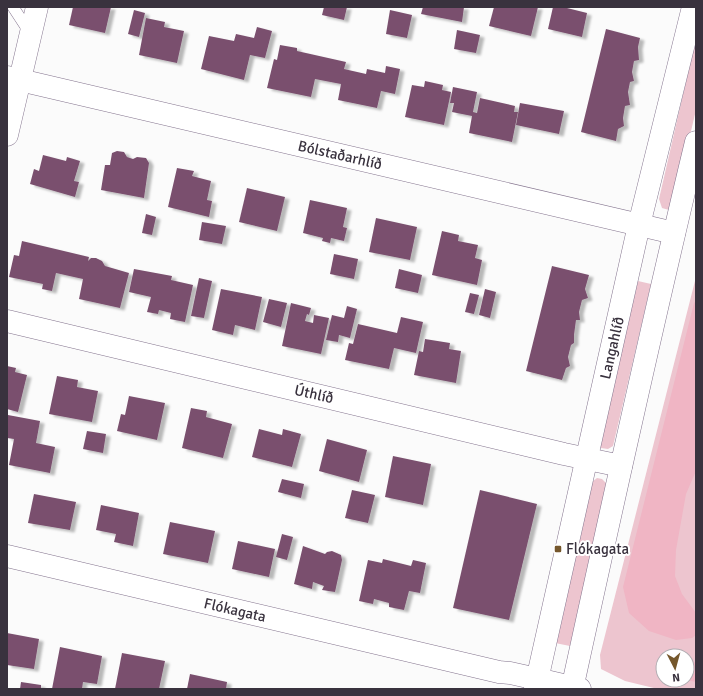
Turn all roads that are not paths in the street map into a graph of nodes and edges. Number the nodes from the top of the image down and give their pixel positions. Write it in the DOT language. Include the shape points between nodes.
graph roads {
  1 [pos="13,7"];
  2 [pos="37,7"];
  3 [pos="694,7"];
  4 [pos="30,34"];
  5 [pos="13,78"];
  6 [pos="7,135"];
  7 [pos="696,142"];
  8 [pos="639,225"];
  9 [pos="674,233"];
  10 [pos="7,321"];
  11 [pos="587,459"];
  12 [pos="621,466"];
  13 [pos="7,556"];
  14 [pos="536,684"];
  15 [pos="575,688"];
  1 -- 4 [label="lane"];
  2 -- 4 [label="street"];
  3 -- 8 [label="street, Langahlíð"];
  4 -- 5 [label="street"];
  5 -- 6 [label="street"];
  5 -- 8 [label="street, Bólstaðarhlíð"];
  7 -- 9 [label="street"];
  8 -- 9 [label="street, Bólstaðarhlíð"];
  8 -- 11 [label="street, Langahlíð"];
  9 -- 12 [label="street"];
  10 -- 11 [label="street, Úthlíð"];
  11 -- 12 [label="street, Úthlíð"];
  11 -- 14 [label="street, Langahlíð"];
  12 -- 15 [label="street"];
  13 -- 14 [label="street, Flókagata" via="510,673"];
  14 -- 15 [label="street, Flókagata"];
}
